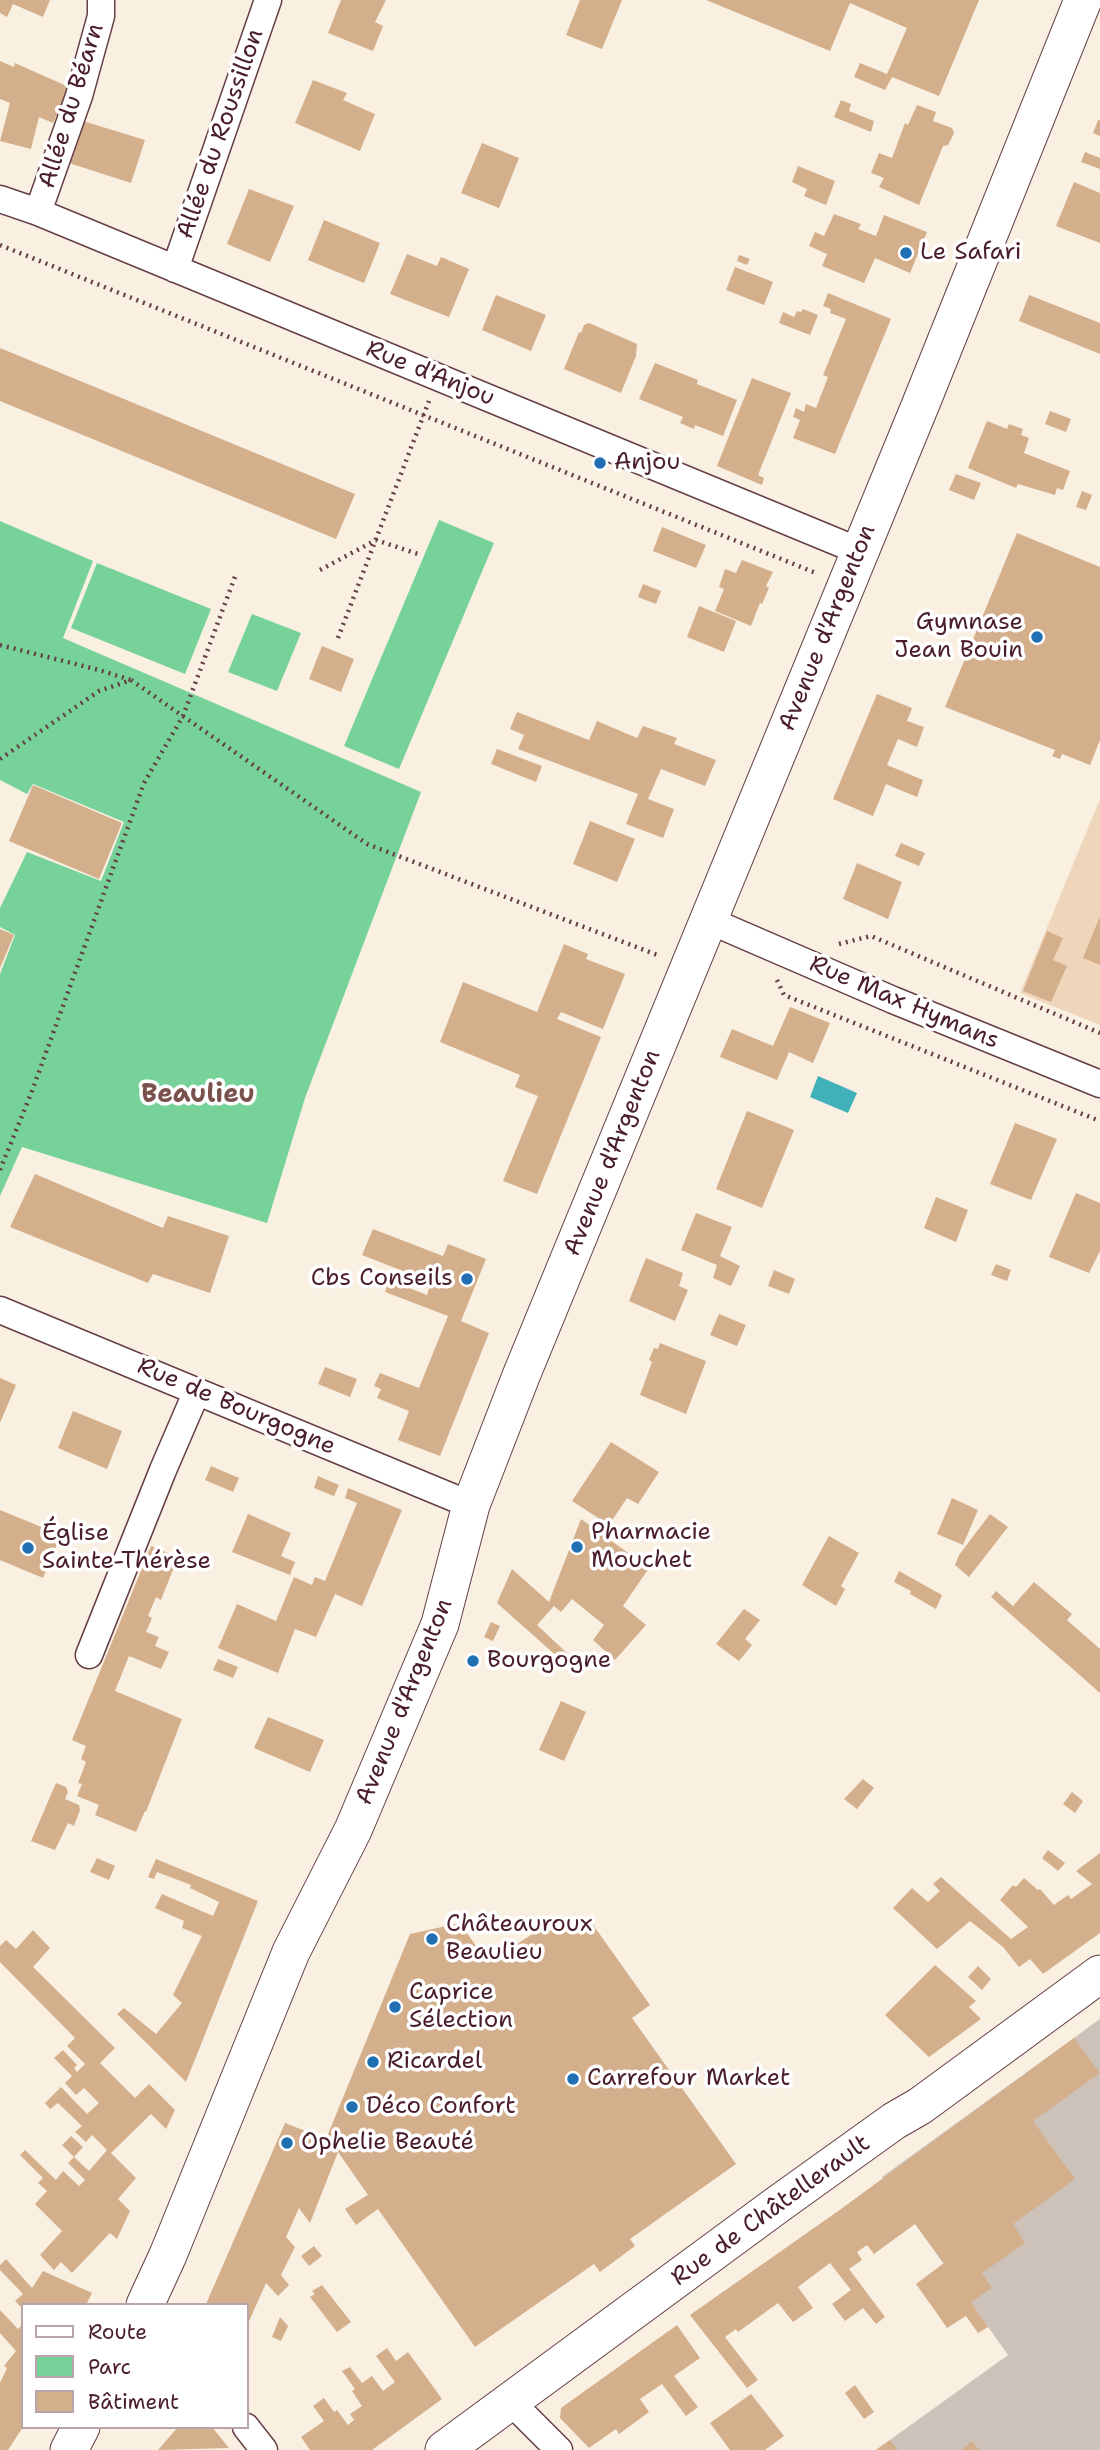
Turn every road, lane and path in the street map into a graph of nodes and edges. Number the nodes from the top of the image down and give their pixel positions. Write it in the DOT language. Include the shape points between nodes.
graph roads {
  1 [pos="101,0"];
  2 [pos="268,0"];
  3 [pos="1083,0"];
  4 [pos="0,199"];
  5 [pos="38,212"];
  6 [pos="0,245"];
  7 [pos="175,269"];
  8 [pos="438,378"];
  9 [pos="423,415"];
  10 [pos="376,540"];
  11 [pos="859,551"];
  12 [pos="418,554"];
  13 [pos="320,570"];
  14 [pos="236,574"];
  15 [pos="846,585"];
  16 [pos="338,638"];
  17 [pos="0,645"];
  18 [pos="131,680"];
  19 [pos="183,716"];
  20 [pos="0,759"];
  21 [pos="709,920"];
  22 [pos="760,942"];
  23 [pos="836,945"];
  24 [pos="690,968"];
  25 [pos="1100,1034"];
  26 [pos="1100,1084"];
  27 [pos="1100,1121"];
  28 [pos="0,1170"];
  29 [pos="0,1310"];
  30 [pos="197,1391"];
  31 [pos="471,1505"];
  32 [pos="89,1655"];
  33 [pos="1100,1974"];
  34 [pos="146,2303"];
  35 [pos="512,2400"];
  36 [pos="80,2429"];
  37 [pos="248,2429"];
  38 [pos="69,2450"];
  39 [pos="264,2450"];
  40 [pos="444,2450"];
  41 [pos="559,2450"];
  1 -- 5 [label="street, Allée du Béarn" via="79,96"];
  2 -- 7 [label="street, Allée du Roussillon"];
  3 -- 11 [label="main road, Avenue d'Argenton"];
  4 -- 5 [label="street, Rue d'Anjou"];
  5 -- 7 [label="street, Rue d'Anjou"];
  6 -- 9 [label="path"];
  7 -- 8 [label="street, Rue d'Anjou"];
  8 -- 9 [label="path"];
  8 -- 11 [label="street, Rue d'Anjou"];
  9 -- 10 [label="path"];
  9 -- 15 [label="path"];
  10 -- 12 [label="path"];
  10 -- 13 [label="path"];
  10 -- 16 [label="path"];
  11 -- 15 [label="main road, Avenue d'Argenton"];
  14 -- 19 [label="path"];
  15 -- 21 [label="main road, Avenue d'Argenton"];
  17 -- 18 [label="path"];
  18 -- 19 [label="path"];
  18 -- 20 [label="path" via="99,691"];
  19 -- 24 [label="path" via="367,844"];
  19 -- 28 [label="path" via="144,783"];
  21 -- 22 [label="street, Rue Max Hymans"];
  21 -- 24 [label="main road, Avenue d'Argenton"];
  22 -- 26 [label="street, Rue Max Hymans"];
  22 -- 27 [label="path" via="784,995"];
  23 -- 25 [label="path" via="870,936"];
  24 -- 31 [label="main road, Avenue d'Argenton"];
  29 -- 30 [label="street, Rue de Bourgogne"];
  30 -- 31 [label="street, Rue de Bourgogne"];
  30 -- 32 [label="street"];
  31 -- 34 [label="main road, Avenue d'Argenton" via="440,1625 353,1830 291,1952"];
  33 -- 35 [label="main road, Rue de Châtellerault"];
  35 -- 40 [label="main road, Rue de Châtellerault"];
  35 -- 41 [label="street"];
  36 -- 38 [label="main road"];
  37 -- 39 [label="street"];
}
